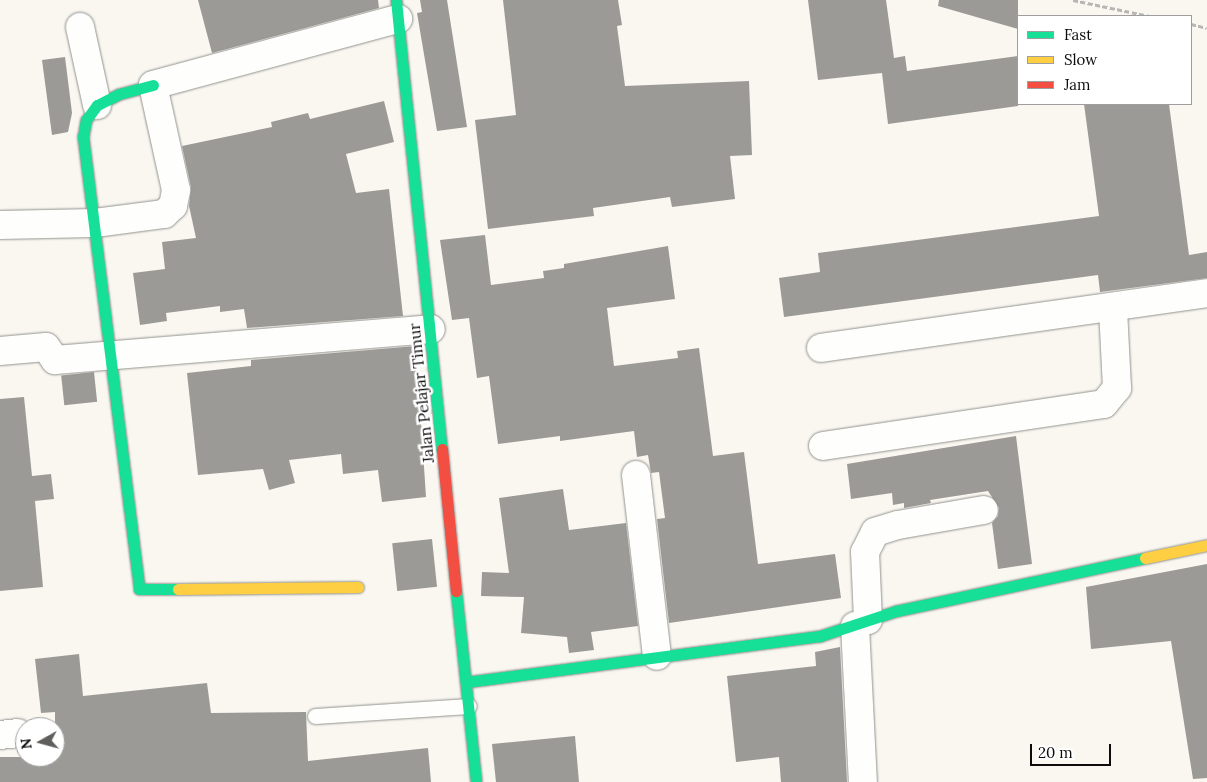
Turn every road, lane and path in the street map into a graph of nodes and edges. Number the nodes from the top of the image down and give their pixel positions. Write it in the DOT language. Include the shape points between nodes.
graph roads {
  1 [pos="1072,0"];
  2 [pos="397,10"];
  3 [pos="1143,15"];
  4 [pos="1192,24"];
  5 [pos="80,27"];
  6 [pos="1207,28"];
  7 [pos="153,85"];
  8 [pos="97,105"];
  9 [pos="94,223"];
  10 [pos="0,225"];
  11 [pos="1206,301"];
  12 [pos="1113,308"];
  13 [pos="431,329"];
  14 [pos="820,348"];
  15 [pos="0,351"];
  16 [pos="109,354"];
  17 [pos="824,446"];
  18 [pos="636,475"];
  19 [pos="984,510"];
  20 [pos="1207,545"];
  21 [pos="358,587"];
  22 [pos="862,623"];
  23 [pos="657,656"];
  24 [pos="466,682"];
  25 [pos="468,706"];
  26 [pos="315,716"];
  27 [pos="476,782"];
  28 [pos="863,782"];
  1 -- 3 [label="path"];
  2 -- 7 [label="street"];
  2 -- 13 [label="street, Jalan Pelajar Timur"];
  4 -- 6 [label="path"];
  5 -- 8 [label="street"];
  7 -- 8 [label="street" via="119,94"];
  7 -- 9 [label="street" via="176,199 168,211 158,217"];
  8 -- 9 [label="street" via="86,120 83,137"];
  9 -- 10 [label="street"];
  9 -- 16 [label="street"];
  11 -- 12 [label="street"];
  12 -- 14 [label="street"];
  12 -- 17 [label="street" via="1117,388 1104,404"];
  13 -- 16 [label="street"];
  13 -- 24 [label="street, Jalan Pelajar Timur"];
  15 -- 16 [label="street" via="46,347 56,360"];
  16 -- 21 [label="street" via="138,589"];
  18 -- 23 [label="street"];
  19 -- 22 [label="street" via="898,524 875,532 865,552"];
  20 -- 22 [label="street" via="906,609"];
  22 -- 23 [label="street" via="820,636"];
  22 -- 28 [label="street"];
  23 -- 24 [label="street"];
  24 -- 25 [label="street, Jalan Pelajar Timur"];
  25 -- 26 [label="lane"];
  25 -- 27 [label="street, Jalan Pelajar Timur"];
}
